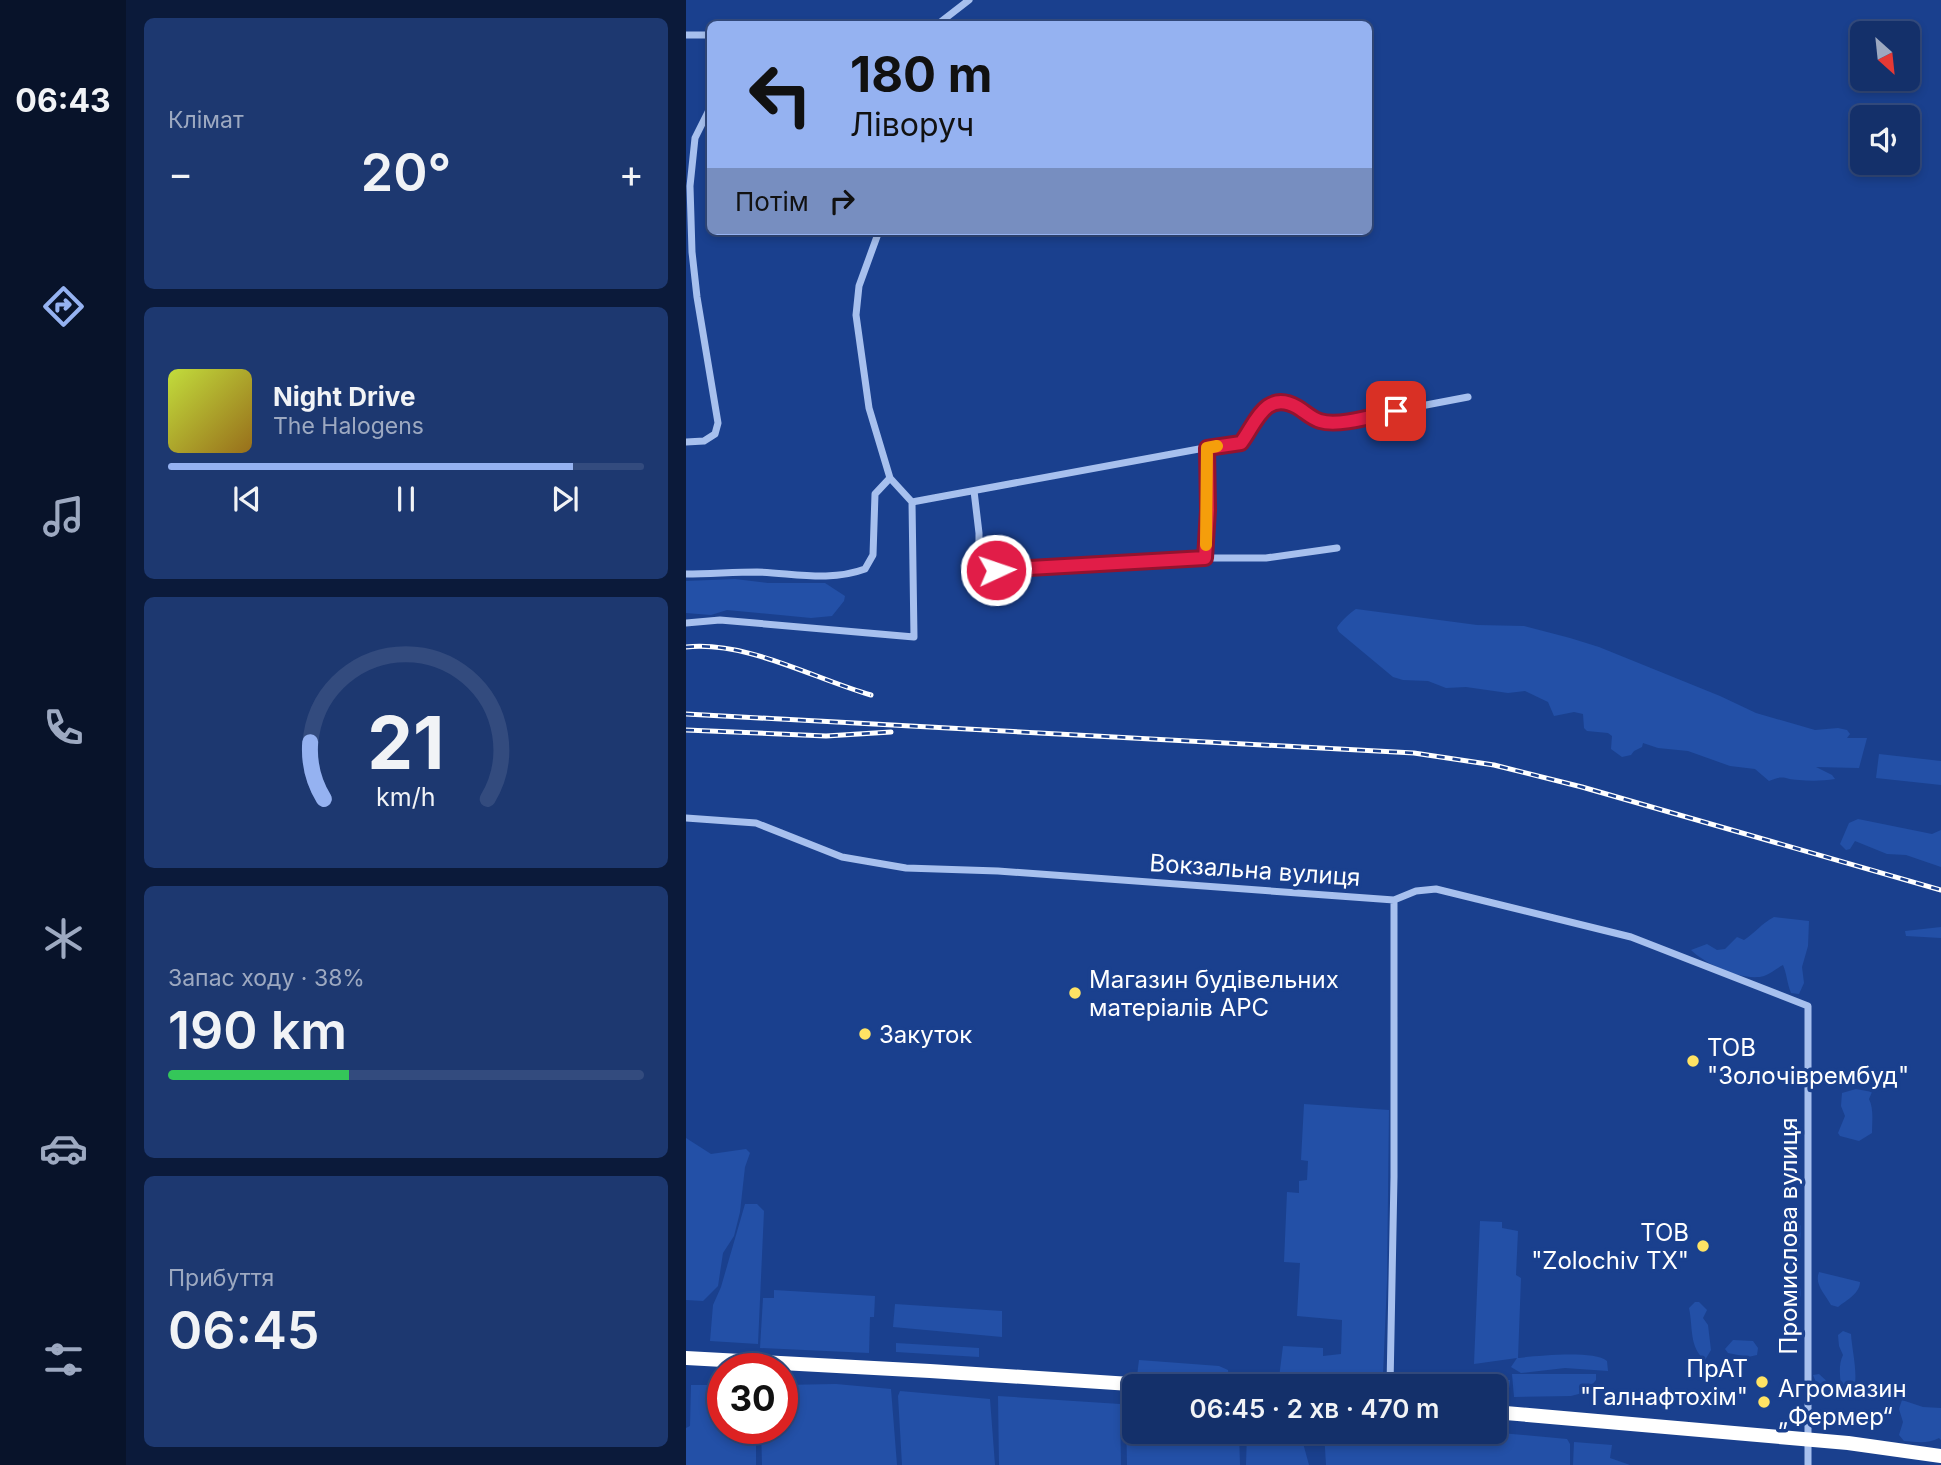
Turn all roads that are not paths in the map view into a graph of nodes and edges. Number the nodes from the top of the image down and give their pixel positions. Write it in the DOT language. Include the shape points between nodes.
graph roads {
  1 [pos="969,0"];
  2 [pos="941,21"];
  3 [pos="686,35"];
  4 [pos="707,35"];
  5 [pos="707,114"];
  6 [pos="878,235"];
  7 [pos="1468,397"];
  8 [pos="686,442"];
  9 [pos="1207,448"];
  10 [pos="890,478"];
  11 [pos="974,491"];
  12 [pos="912,502"];
  13 [pos="1337,548"];
  14 [pos="1205,558"];
  15 [pos="686,574"];
  16 [pos="686,623"];
  17 [pos="686,818"];
  18 [pos="1394,900"];
  19 [pos="1808,1006"];
  20 [pos="686,1359"];
  21 [pos="1390,1374"];
  22 [pos="1122,1383"];
  23 [pos="1507,1413"];
  24 [pos="1807,1439"];
  25 [pos="1940,1456"];
  26 [pos="1808,1465"];
  1 -- 2 [label="street"];
  3 -- 4 [label="street"];
  5 -- 8 [label="street" via="695,138 691,239 718,423 715,434"];
  6 -- 10 [label="street" via="859,286 856,315 869,408"];
  7 -- 9 [label="street" via="1337,422 1321,421 1295,406 1279,403 1261,412 1241,443"];
  9 -- 11 [label="street"];
  9 -- 14 [label="street"];
  10 -- 12 [label="street"];
  10 -- 15 [label="street" via="875,494 873,555 865,569 838,576"];
  11 -- 12 [label="street"];
  11 -- 14 [label="street" via="979,562 985,569"];
  12 -- 16 [label="street" via="914,637 720,620"];
  13 -- 14 [label="street" via="1266,558"];
  17 -- 18 [label="street, Вокзальна вулиця" via="756,824 842,857 906,868"];
  18 -- 19 [label="street, Вокзальна вулиця" via="1436,889 1631,937"];
  18 -- 21 [label="street"];
  19 -- 24 [label="street, Промислова вулиця"];
  20 -- 22 [label="highway"];
  23 -- 24 [label="highway"];
  24 -- 25 [label="highway"];
  24 -- 26 [label="street, Промислова вулиця"];
}
